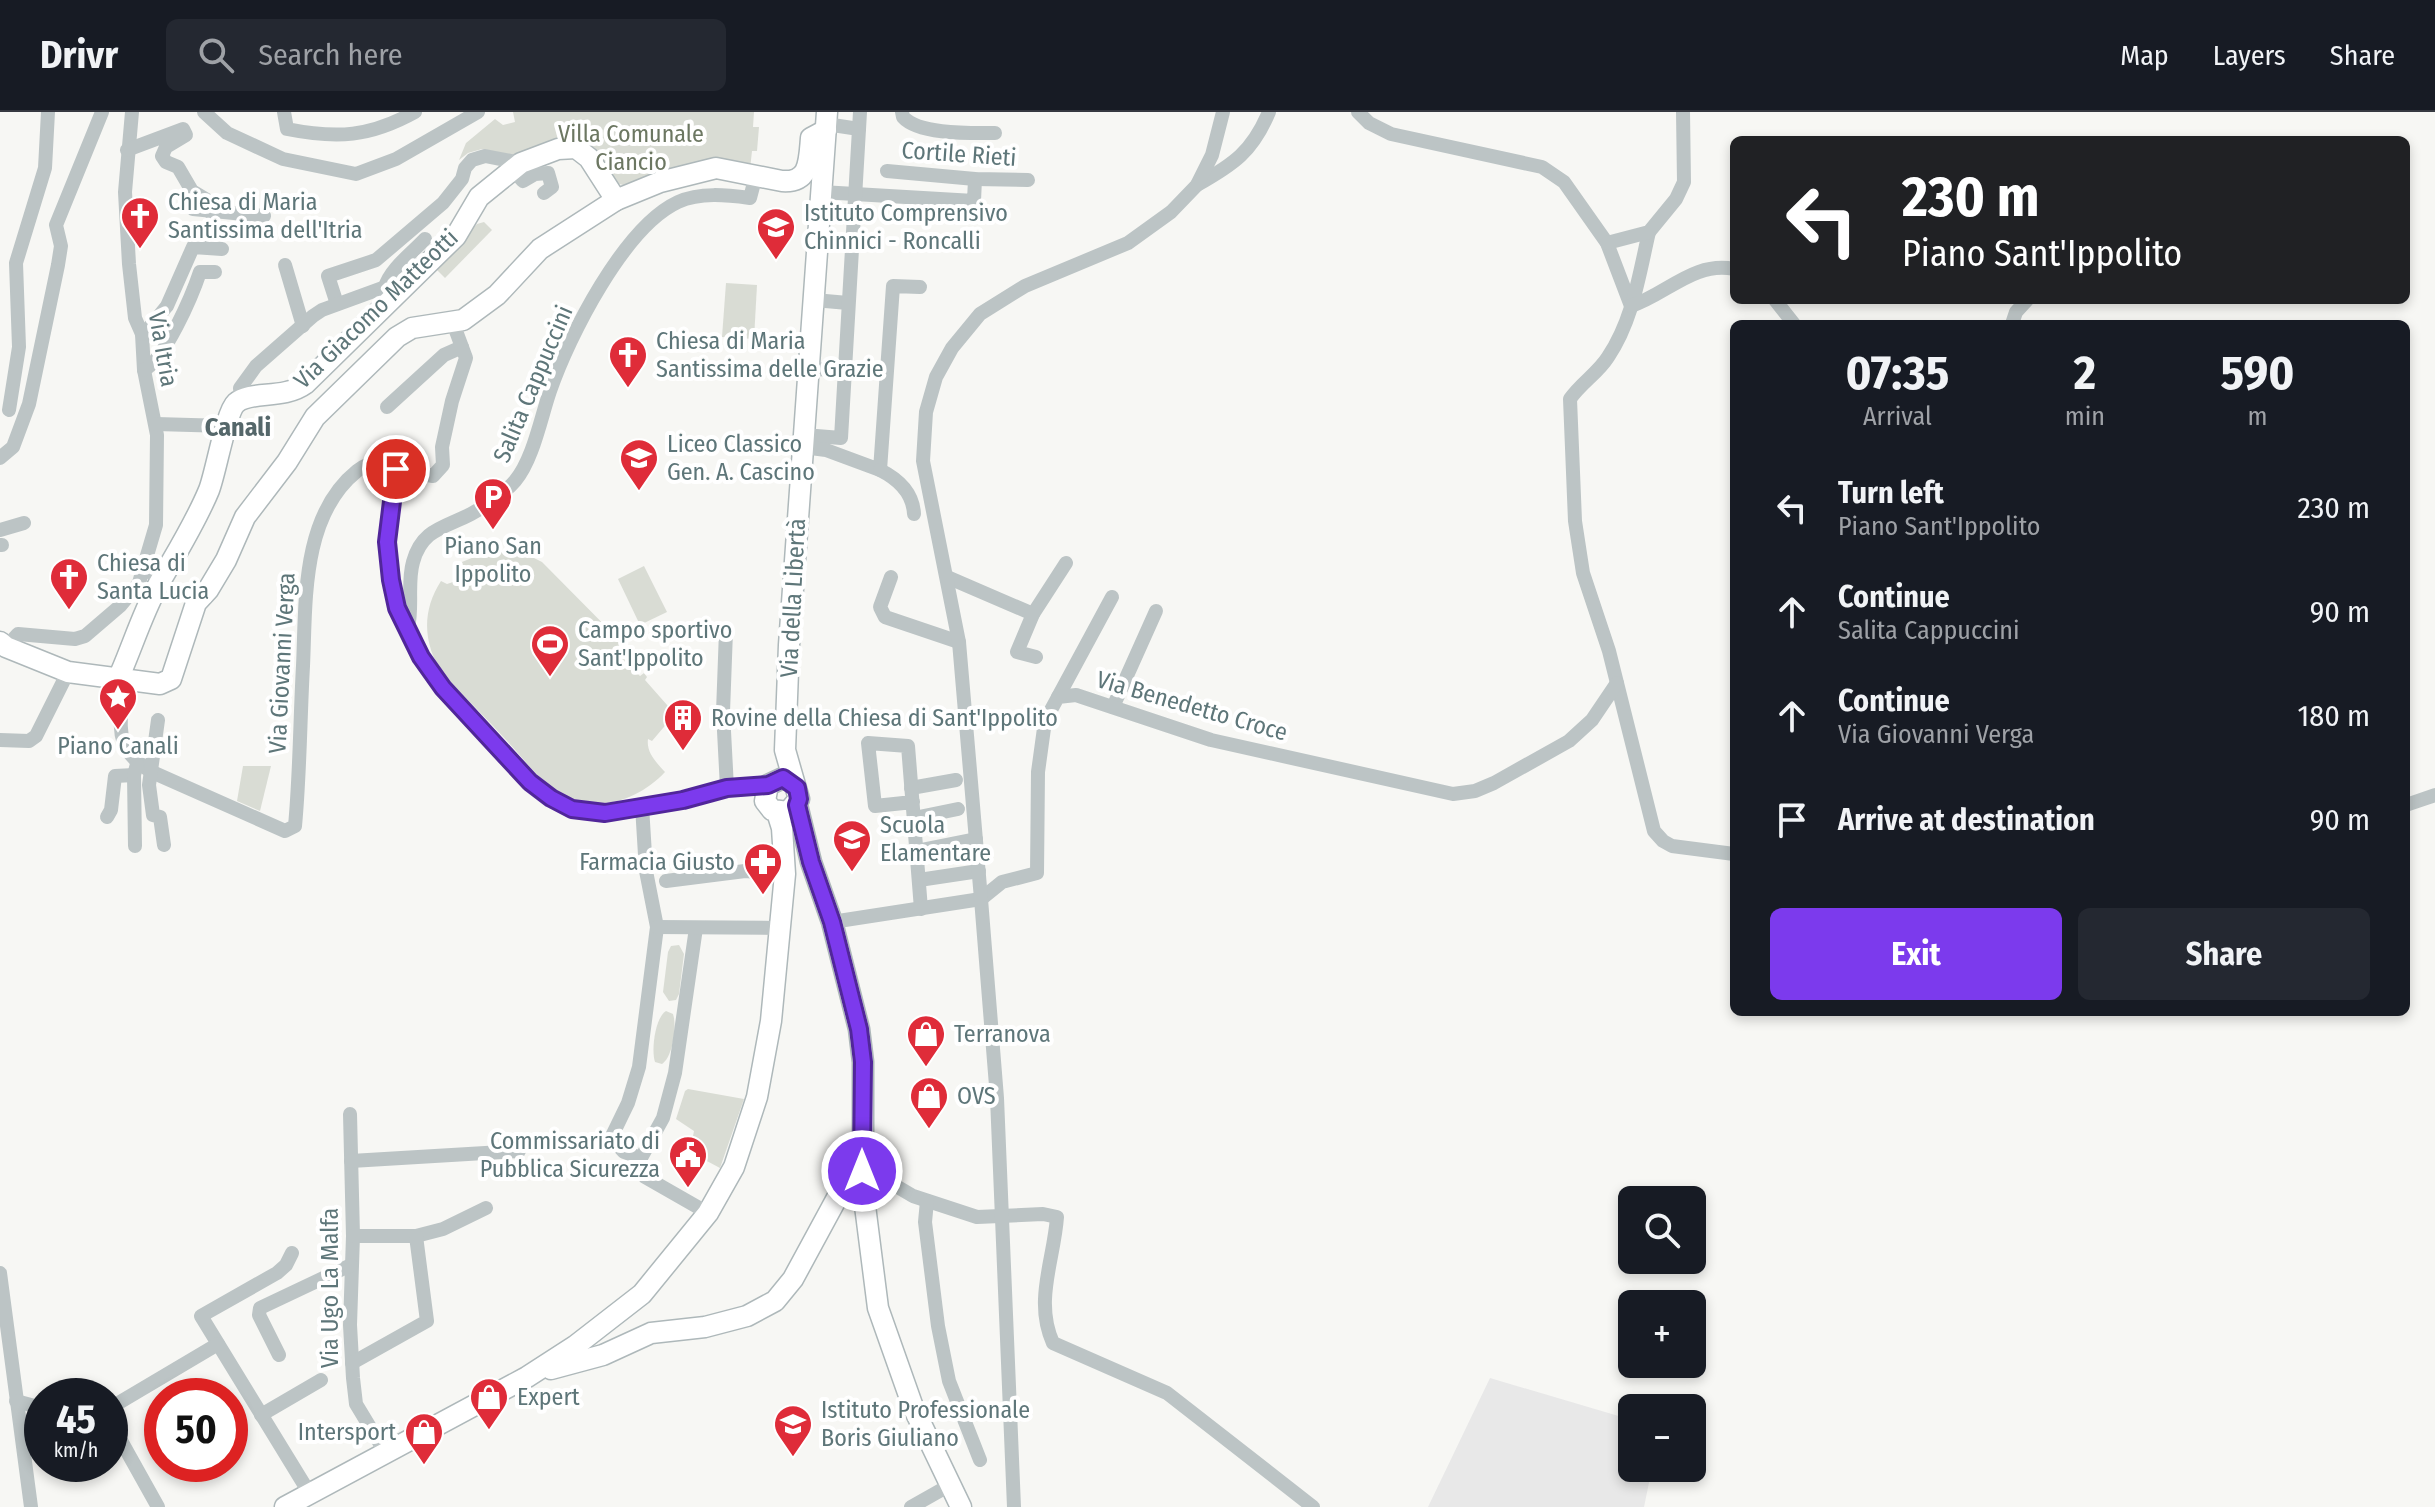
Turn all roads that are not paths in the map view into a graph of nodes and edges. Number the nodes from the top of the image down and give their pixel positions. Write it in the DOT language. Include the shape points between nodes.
graph roads {
  1 [pos="48,112"];
  2 [pos="102,112"];
  3 [pos="132,112"];
  4 [pos="204,112"];
  5 [pos="284,112"];
  6 [pos="415,112"];
  7 [pos="478,112"];
  8 [pos="902,112"];
  9 [pos="1223,112"];
  10 [pos="1269,112"];
  11 [pos="1358,112"];
  12 [pos="1683,112"];
  13 [pos="860,118"];
  14 [pos="830,121"];
  15 [pos="995,133"];
  16 [pos="127,150"];
  17 [pos="1212,155"];
  18 [pos="1237,160"];
  19 [pos="517,166"];
  20 [pos="887,171"];
  21 [pos="756,175"];
  22 [pos="975,179"];
  23 [pos="1028,180"];
  24 [pos="1197,185"];
  25 [pos="821,192"];
  26 [pos="544,193"];
  27 [pos="858,194"];
  28 [pos="616,200"];
  29 [pos="193,209"];
  30 [pos="210,212"];
  31 [pos="264,216"];
  32 [pos="1649,232"];
  33 [pos="425,239"];
  34 [pos="1607,243"];
  35 [pos="222,249"];
  36 [pos="184,264"];
  37 [pos="285,265"];
  38 [pos="1730,269"];
  39 [pos="920,287"];
  40 [pos="390,292"];
  41 [pos="814,300"];
  42 [pos="848,303"];
  43 [pos="337,304"];
  44 [pos="1778,304"];
  45 [pos="1631,306"];
  46 [pos="1791,320"];
  47 [pos="457,321"];
  48 [pos="303,326"];
  49 [pos="142,334"];
  50 [pos="462,347"];
  51 [pos="808,369"];
  52 [pos="144,370"];
  53 [pos="845,370"];
  54 [pos="241,400"];
  55 [pos="387,407"];
  56 [pos="9,410"];
  57 [pos="156,424"];
  58 [pos="226,426"];
  59 [pos="803,441"];
  60 [pos="0,458"];
  61 [pos="396,469"];
  62 [pos="880,470"];
  63 [pos="914,514"];
  64 [pos="24,523"];
  65 [pos="1,540"];
  66 [pos="1066,563"];
  67 [pos="143,569"];
  68 [pos="891,577"];
  69 [pos="947,577"];
  70 [pos="163,578"];
  71 [pos="1112,597"];
  72 [pos="1156,611"];
  73 [pos="1033,614"];
  74 [pos="408,628"];
  75 [pos="726,631"];
  76 [pos="959,642"];
  77 [pos="3,644"];
  78 [pos="1036,657"];
  79 [pos="68,672"];
  80 [pos="122,680"];
  81 [pos="1617,683"];
  82 [pos="1058,697"];
  83 [pos="1113,707"];
  84 [pos="158,720"];
  85 [pos="0,740"];
  86 [pos="136,769"];
  87 [pos="152,772"];
  88 [pos="956,780"];
  89 [pos="731,788"];
  90 [pos="776,792"];
  91 [pos="912,795"];
  92 [pos="2435,795"];
  93 [pos="2410,804"];
  94 [pos="642,806"];
  95 [pos="958,809"];
  96 [pos="107,817"];
  97 [pos="914,818"];
  98 [pos="976,839"];
  99 [pos="164,845"];
  100 [pos="135,846"];
  101 [pos="916,851"];
  102 [pos="1730,853"];
  103 [pos="979,871"];
  104 [pos="785,874"];
  105 [pos="919,880"];
  106 [pos="666,881"];
  107 [pos="981,899"];
  108 [pos="921,909"];
  109 [pos="832,922"];
  110 [pos="657,927"];
  111 [pos="696,928"];
  112 [pos="780,928"];
  113 [pos="350,1114"];
  114 [pos="519,1151"];
  115 [pos="862,1152"];
  116 [pos="641,1158"];
  117 [pos="351,1161"];
  118 [pos="896,1186"];
  119 [pos="863,1190"];
  120 [pos="838,1196"];
  121 [pos="927,1201"];
  122 [pos="486,1208"];
  123 [pos="708,1213"];
  124 [pos="1000,1215"];
  125 [pos="353,1236"];
  126 [pos="416,1236"];
  127 [pos="292,1253"];
  128 [pos="351,1265"];
  129 [pos="0,1273"];
  130 [pos="277,1273"];
  131 [pos="288,1293"];
  132 [pos="642,1294"];
  133 [pos="3,1325"];
  134 [pos="651,1333"];
  135 [pos="218,1344"];
  136 [pos="575,1354"];
  137 [pos="279,1355"];
  138 [pos="352,1363"];
  139 [pos="321,1380"];
  140 [pos="128,1397"];
  141 [pos="16,1401"];
  142 [pos="24,1403"];
  143 [pos="261,1415"];
  144 [pos="385,1452"];
  145 [pos="128,1453"];
  146 [pos="980,1460"];
  147 [pos="950,1485"];
  148 [pos="310,1494"];
  149 [pos="31,1507"];
  150 [pos="158,1507"];
  151 [pos="285,1507"];
  152 [pos="911,1507"];
  153 [pos="961,1507"];
  154 [pos="1014,1507"];
  155 [pos="1313,1507"];
  1 -- 56 [label="street" via="45,168 16,263 19,347"];
  2 -- 60 [label="street" via="56,225 58,265 24,417 13,447"];
  3 -- 16 [label="street, Via Itria"];
  4 -- 7 [label="street" via="227,133 283,159 356,174 396,159"];
  5 -- 6 [label="street" via="287,129 347,136"];
  8 -- 15 [label="street" via="912,125"];
  9 -- 17 [label="street"];
  10 -- 18 [label="street" via="1258,139"];
  11 -- 34 [label="street" via="1391,134 1542,167 1564,182"];
  12 -- 32 [label="street" via="1684,182 1669,211"];
  13 -- 14 [label="street"];
  13 -- 27 [label="street"];
  14 -- 21 [label="main road" via="811,138 808,170 801,178 793,182"];
  14 -- 25 [label="main road, Via della Libertà"];
  16 -- 30 [label="street" via="183,129 186,135 166,147 162,156 178,167 192,191 207,200"];
  16 -- 49 [label="street, Via Itria" via="129,264"];
  17 -- 18 [label="street"];
  17 -- 24 [label="street"];
  18 -- 24 [label="street"];
  19 -- 26 [label="street" via="523,181 548,173 552,187"];
  19 -- 28 [label="main road, Via Giacomo Matteotti" via="558,149 576,148 589,158"];
  19 -- 40 [label="main road, Via Giacomo Matteotti" via="479,197 456,236"];
  19 -- 43 [label="street" via="485,156 468,163 462,179 433,213 376,260 328,276"];
  20 -- 22 [label="street, Cortile Rieti"];
  21 -- 28 [label="main road" via="707,169"];
  21 -- 74 [label="street, Salita Cappuccini" via="750,198 715,195 679,201 625,251 575,336 514,482 472,514 442,525 421,542 413,563"];
  22 -- 23 [label="street, Cortile Rieti"];
  22 -- 27 [label="street" via="974,201"];
  24 -- 69 [label="street" via="1128,243 1025,286 980,314 952,348 936,377 923,433 923,461"];
  25 -- 27 [label="street"];
  25 -- 41 [label="main road, Via della Libertà"];
  27 -- 42 [label="street"];
  28 -- 47 [label="main road" via="540,249 497,295"];
  29 -- 30 [label="street"];
  30 -- 31 [label="street"];
  32 -- 34 [label="street"];
  32 -- 45 [label="street"];
  33 -- 40 [label="street" via="386,280"];
  34 -- 45 [label="street"];
  35 -- 36 [label="street" via="193,247"];
  36 -- 49 [label="street" via="167,306"];
  36 -- 52 [label="street" via="207,272 156,359"];
  37 -- 48 [label="street"];
  38 -- 45 [label="street" via="1707,268"];
  39 -- 62 [label="street" via="893,286"];
  40 -- 43 [label="street"];
  40 -- 54 [label="main road, Via Giacomo Matteotti" via="295,391"];
  41 -- 42 [label="street"];
  41 -- 51 [label="main road, Via della Libertà"];
  42 -- 53 [label="street"];
  43 -- 48 [label="street"];
  44 -- 46 [label="street"];
  45 -- 81 [label="street" via="1618,341 1606,361 1578,386 1569,413 1583,573"];
  47 -- 50 [label="street"];
  47 -- 80 [label="main road" via="412,328 397,337 315,417 245,517 226,560 196,603 171,679 160,684"];
  48 -- 54 [label="street" via="256,366 240,388"];
  49 -- 52 [label="street, Via Itria"];
  50 -- 55 [label="street" via="444,355"];
  50 -- 61 [label="street" via="466,358 452,401 441,470 428,477"];
  51 -- 53 [label="street"];
  51 -- 59 [label="main road, Via della Libertà"];
  52 -- 57 [label="street, Via Itria"];
  53 -- 59 [label="street" via="841,438"];
  54 -- 58 [label="main road"];
  57 -- 58 [label="street"];
  57 -- 67 [label="street, Via Itria" via="156,525"];
  58 -- 70 [label="main road" via="209,489"];
  59 -- 62 [label="street"];
  59 -- 90 [label="main road, Via della Libertà" via="785,750"];
  61 -- 74 [label="street" via="387,542 393,594"];
  61 -- 87 [label="street, Via Giovanni Verga" via="379,461 351,476 329,508 311,554 295,826 285,831"];
  62 -- 63 [label="street" via="905,489"];
  64 -- 65 [label="street"];
  66 -- 73 [label="street"];
  67 -- 70 [label="street"];
  67 -- 77 [label="street, Via Itria" via="120,606 85,636 18,634"];
  68 -- 76 [label="street" via="880,607 885,617"];
  69 -- 73 [label="street"];
  69 -- 76 [label="street"];
  70 -- 80 [label="main road"];
  71 -- 82 [label="street"];
  72 -- 83 [label="street"];
  73 -- 78 [label="street" via="1017,652"];
  74 -- 94 [label="street" via="443,688 551,798 588,812"];
  75 -- 89 [label="street" via="723,712"];
  76 -- 98 [label="street"];
  77 -- 79 [label="main road"];
  79 -- 80 [label="main road"];
  79 -- 85 [label="street" via="36,736 29,741"];
  80 -- 86 [label="street" via="120,731"];
  81 -- 83 [label="street, Via Benedetto Croce" via="1592,720 1569,741 1485,787 1453,794 1211,740"];
  81 -- 102 [label="street" via="1654,831 1672,846"];
  82 -- 83 [label="street, Via Benedetto Croce" via="1076,695"];
  82 -- 107 [label="street, Via Benedetto Croce" via="1045,721 1038,772 1037,873 1002,882"];
  84 -- 87 [label="street"];
  86 -- 87 [label="street"];
  86 -- 96 [label="street" via="115,776"];
  86 -- 100 [label="street"];
  87 -- 99 [label="street" via="153,815 160,817"];
  88 -- 91 [label="street"];
  89 -- 90 [label="street"];
  89 -- 94 [label="street"];
  90 -- 104 [label="main road, Via della Libertà"];
  90 -- 109 [label="main road" via="788,812 797,805"];
  91 -- 91 [label="street" via="875,806 868,743 908,746"];
  91 -- 97 [label="street"];
  92 -- 93 [label="street"];
  94 -- 110 [label="street" via="646,871"];
  95 -- 97 [label="street"];
  97 -- 101 [label="street"];
  98 -- 101 [label="street"];
  98 -- 103 [label="street"];
  101 -- 105 [label="street"];
  103 -- 105 [label="street"];
  103 -- 107 [label="street"];
  104 -- 106 [label="street" via="735,872"];
  104 -- 112 [label="main road, Via della Libertà"];
  105 -- 108 [label="street"];
  107 -- 108 [label="street, Via Benedetto Croce"];
  107 -- 124 [label="street" via="997,1098"];
  108 -- 109 [label="street, Via Benedetto Croce"];
  109 -- 115 [label="main road" via="859,1029"];
  110 -- 111 [label="street"];
  110 -- 116 [label="street" via="639,1067 611,1138 624,1152"];
  111 -- 112 [label="street"];
  111 -- 116 [label="street" via="675,1073 663,1118"];
  112 -- 123 [label="main road, Via della Libertà" via="757,1097 734,1167"];
  113 -- 117 [label="street, Via Ugo La Malfa"];
  114 -- 117 [label="street"];
  115 -- 118 [label="street" via="875,1173"];
  115 -- 119 [label="main road"];
  115 -- 120 [label="main road"];
  116 -- 123 [label="street" via="638,1167 645,1177"];
  117 -- 125 [label="street, Via Ugo La Malfa"];
  118 -- 119 [label="street"];
  118 -- 121 [label="street"];
  119 -- 120 [label="main road"];
  119 -- 147 [label="main road" via="878,1308 913,1407"];
  120 -- 134 [label="main road" via="793,1279 775,1301 747,1316 705,1327"];
  121 -- 124 [label="street" via="977,1217"];
  121 -- 146 [label="street" via="929,1261 944,1361"];
  122 -- 126 [label="street"];
  123 -- 132 [label="main road, Via della Libertà"];
  124 -- 154 [label="street"];
  124 -- 155 [label="street" via="1057,1217 1043,1295 1045,1327 1053,1343 1167,1393"];
  125 -- 126 [label="street"];
  125 -- 128 [label="street, Via Ugo La Malfa"];
  126 -- 138 [label="street" via="427,1321"];
  127 -- 130 [label="street"];
  128 -- 131 [label="street"];
  128 -- 138 [label="street, Via Ugo La Malfa"];
  129 -- 133 [label="street"];
  130 -- 131 [label="street"];
  130 -- 135 [label="street" via="201,1316"];
  131 -- 137 [label="street" via="260,1308"];
  132 -- 134 [label="main road" via="638,1317"];
  132 -- 136 [label="main road, Via della Libertà"];
  133 -- 141 [label="street"];
  134 -- 136 [label="main road" via="603,1355"];
  135 -- 140 [label="street"];
  135 -- 143 [label="street"];
  136 -- 144 [label="main road"];
  138 -- 144 [label="street, Via Ugo La Malfa" via="356,1404"];
  139 -- 143 [label="street"];
  141 -- 142 [label="street"];
  141 -- 149 [label="street"];
  143 -- 148 [label="street"];
  144 -- 148 [label="main road"];
  145 -- 150 [label="street"];
  147 -- 152 [label="street"];
  147 -- 153 [label="main road"];
  148 -- 151 [label="main road"];
}
